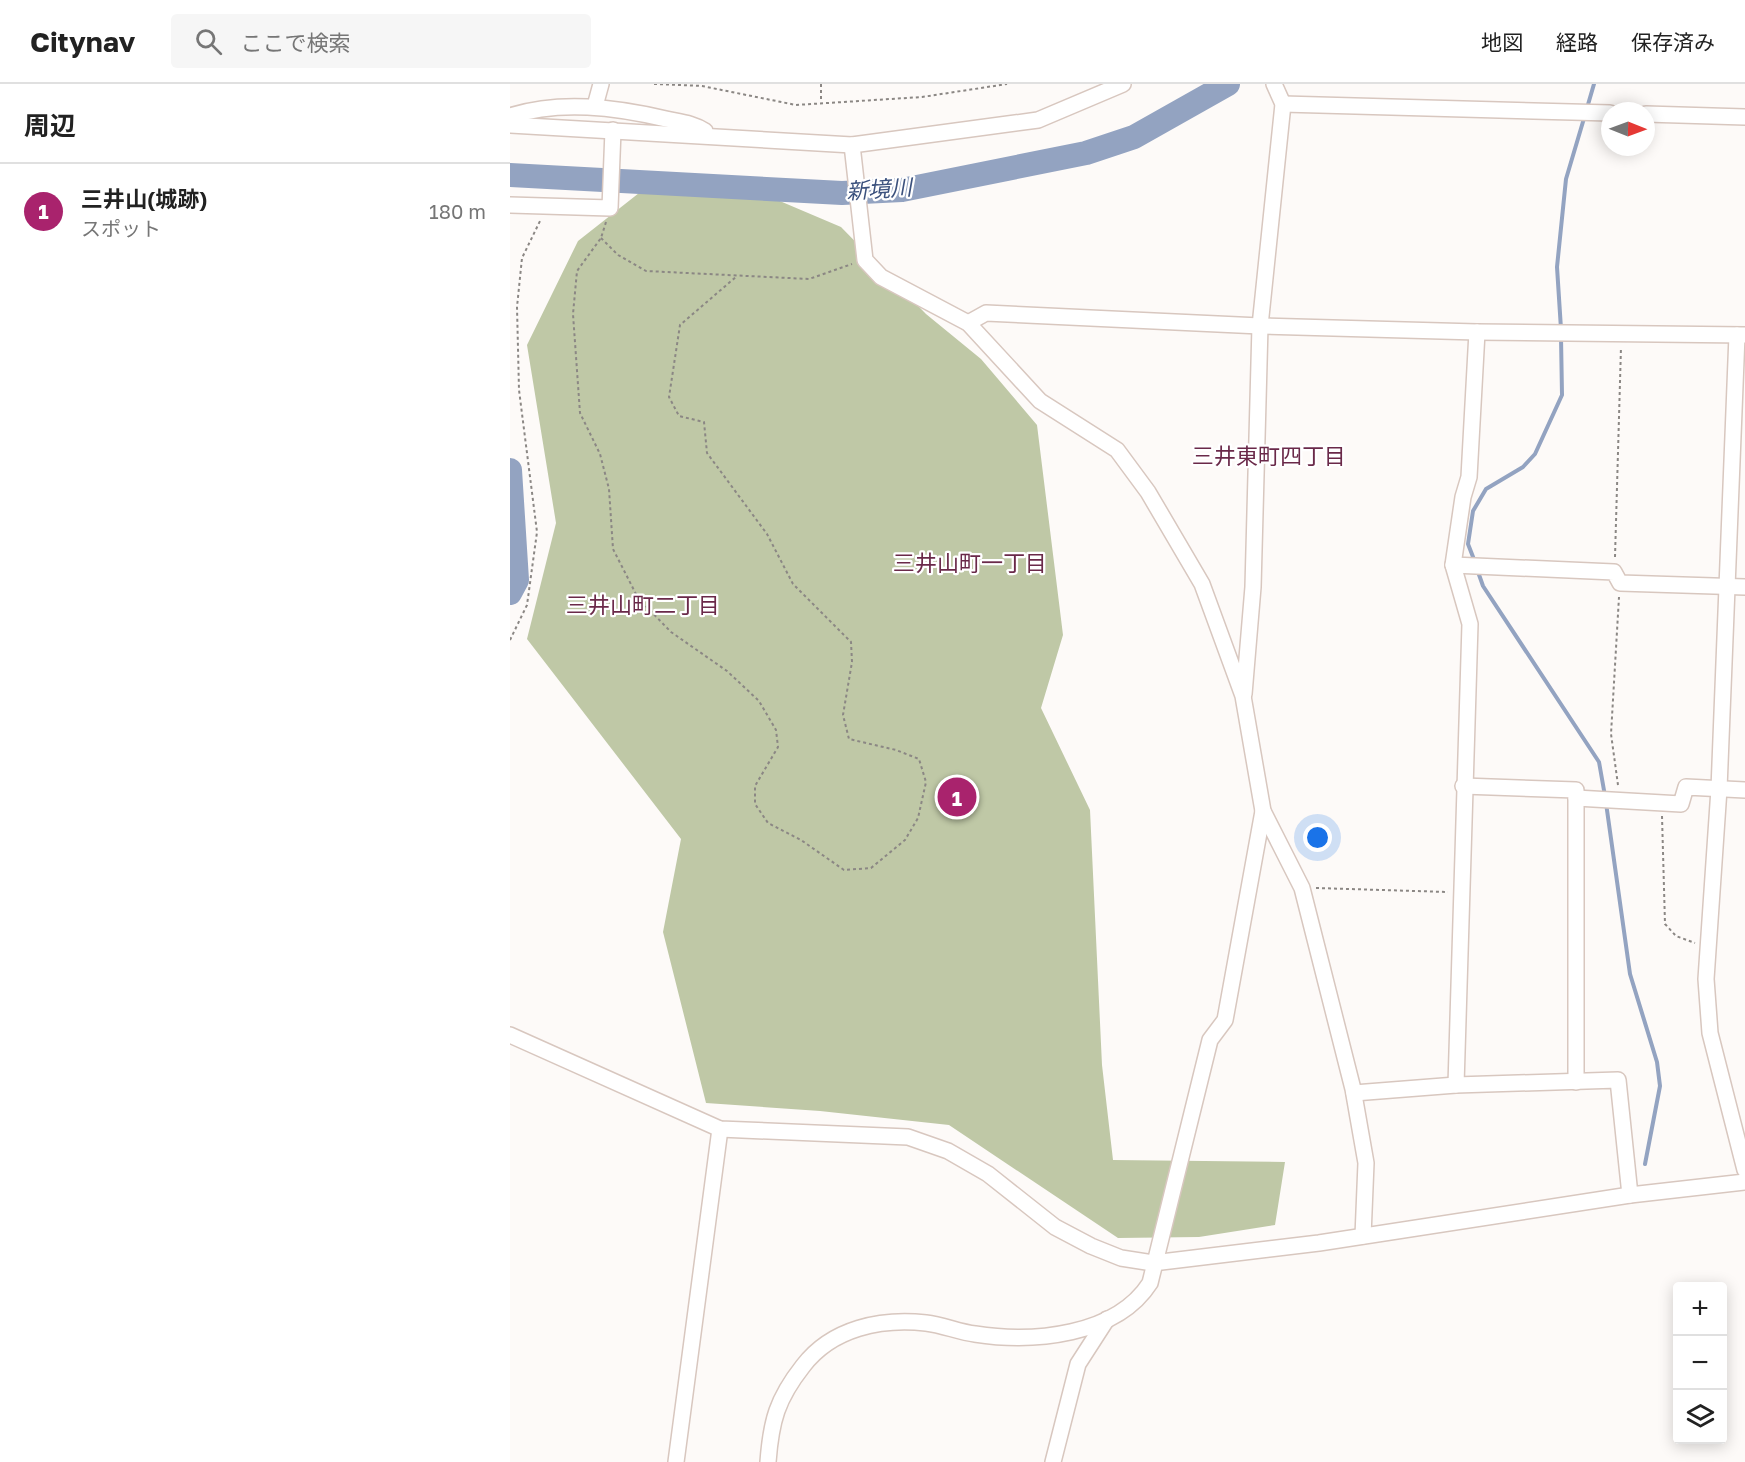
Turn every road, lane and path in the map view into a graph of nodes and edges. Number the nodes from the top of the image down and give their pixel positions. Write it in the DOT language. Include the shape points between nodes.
graph roads {
  1 [pos="602,84"];
  2 [pos="654,84"];
  3 [pos="821,84"];
  4 [pos="1007,84"];
  5 [pos="1123,84"];
  6 [pos="1279,95"];
  7 [pos="821,102"];
  8 [pos="595,106"];
  9 [pos="1601,113"];
  10 [pos="1655,114"];
  11 [pos="510,116"];
  12 [pos="1745,117"];
  13 [pos="510,125"];
  14 [pos="613,130"];
  15 [pos="713,136"];
  16 [pos="852,151"];
  17 [pos="510,205"];
  18 [pos="548,206"];
  19 [pos="865,260"];
  20 [pos="737,276"];
  21 [pos="968,323"];
  22 [pos="1260,326"];
  23 [pos="1477,333"];
  24 [pos="1622,334"];
  25 [pos="1741,335"];
  26 [pos="1453,565"];
  27 [pos="1617,578"];
  28 [pos="1726,586"];
  29 [pos="1745,587"];
  30 [pos="510,640"];
  31 [pos="1243,696"];
  32 [pos="1463,786"];
  33 [pos="1719,789"];
  34 [pos="1745,790"];
  35 [pos="1576,798"];
  36 [pos="1620,800"];
  37 [pos="1661,804"];
  38 [pos="1263,811"];
  39 [pos="1302,888"];
  40 [pos="1460,892"];
  41 [pos="1709,948"];
  42 [pos="510,1035"];
  43 [pos="1576,1082"];
  44 [pos="1455,1085"];
  45 [pos="1354,1093"];
  46 [pos="720,1129"];
  47 [pos="1745,1170"];
  48 [pos="1745,1182"];
  49 [pos="1630,1195"];
  50 [pos="1363,1236"];
  51 [pos="1153,1263"];
  52 [pos="1107,1319"];
  53 [pos="676,1462"];
  54 [pos="768,1462"];
  55 [pos="1053,1462"];
  1 -- 8 [label="street"];
  2 -- 7 [label="path" via="702,86 796,105"];
  3 -- 7 [label="path"];
  4 -- 7 [label="path" via="922,98"];
  5 -- 16 [label="street" via="1038,120"];
  6 -- 9 [label="street"];
  6 -- 22 [label="street"];
  8 -- 11 [label="street" via="531,110"];
  8 -- 15 [label="street" via="697,126"];
  10 -- 12 [label="street"];
  13 -- 14 [label="street"];
  14 -- 15 [label="street"];
  14 -- 18 [label="street" via="610,208"];
  15 -- 16 [label="street"];
  16 -- 19 [label="street"];
  17 -- 18 [label="street"];
  18 -- 30 [label="path" via="522,258 517,307 519,390 537,532 527,605"];
  19 -- 20 [label="path" via="809,279"];
  19 -- 21 [label="street" via="881,277"];
  20 -- 20 [label="path" via="680,325 669,397 678,416 704,422 707,453 767,534 793,584 851,642 852,662 843,715 849,739 919,759 926,782 918,818 905,840 871,868 844,870 768,823 754,804 755,786 778,747 776,730 759,701 727,671 671,632 638,598 613,549 609,489 600,454 580,413 573,314 577,271 601,238 618,255 646,271"];
  21 -- 22 [label="street" via="986,313"];
  21 -- 31 [label="street" via="1040,401 1117,450 1202,584"];
  22 -- 23 [label="street"];
  22 -- 31 [label="street" via="1253,587"];
  23 -- 24 [label="street"];
  23 -- 26 [label="street" via="1469,477"];
  24 -- 25 [label="street"];
  24 -- 27 [label="path"];
  25 -- 28 [label="street"];
  26 -- 27 [label="street"];
  26 -- 32 [label="street" via="1470,624"];
  27 -- 28 [label="street"];
  27 -- 36 [label="path" via="1611,734"];
  28 -- 29 [label="street"];
  28 -- 33 [label="street"];
  31 -- 38 [label="street"];
  32 -- 35 [label="street" via="1576,790"];
  32 -- 40 [label="street"];
  33 -- 34 [label="street"];
  33 -- 37 [label="street" via="1686,787 1681,804"];
  33 -- 41 [label="street"];
  35 -- 36 [label="street"];
  35 -- 43 [label="street"];
  36 -- 37 [label="street"];
  37 -- 41 [label="path" via="1665,924 1676,936"];
  38 -- 39 [label="street"];
  38 -- 51 [label="street" via="1225,1020 1210,1040"];
  39 -- 40 [label="path"];
  39 -- 45 [label="street"];
  40 -- 44 [label="street"];
  41 -- 47 [label="street" via="1706,979 1710,1033"];
  42 -- 46 [label="street"];
  43 -- 44 [label="street"];
  43 -- 49 [label="street" via="1618,1080"];
  44 -- 45 [label="street"];
  45 -- 50 [label="street" via="1366,1163"];
  46 -- 51 [label="street" via="908,1137 948,1150 1055,1227 1091,1246 1121,1258"];
  46 -- 53 [label="street"];
  48 -- 49 [label="street"];
  49 -- 50 [label="street"];
  50 -- 51 [label="street"];
  51 -- 52 [label="street" via="1150,1283 1140,1298"];
  52 -- 54 [label="street" via="1077,1330 1026,1337 976,1335 927,1323 858,1327 810,1357 789,1383 770,1428"];
  52 -- 55 [label="street" via="1078,1364"];
}
